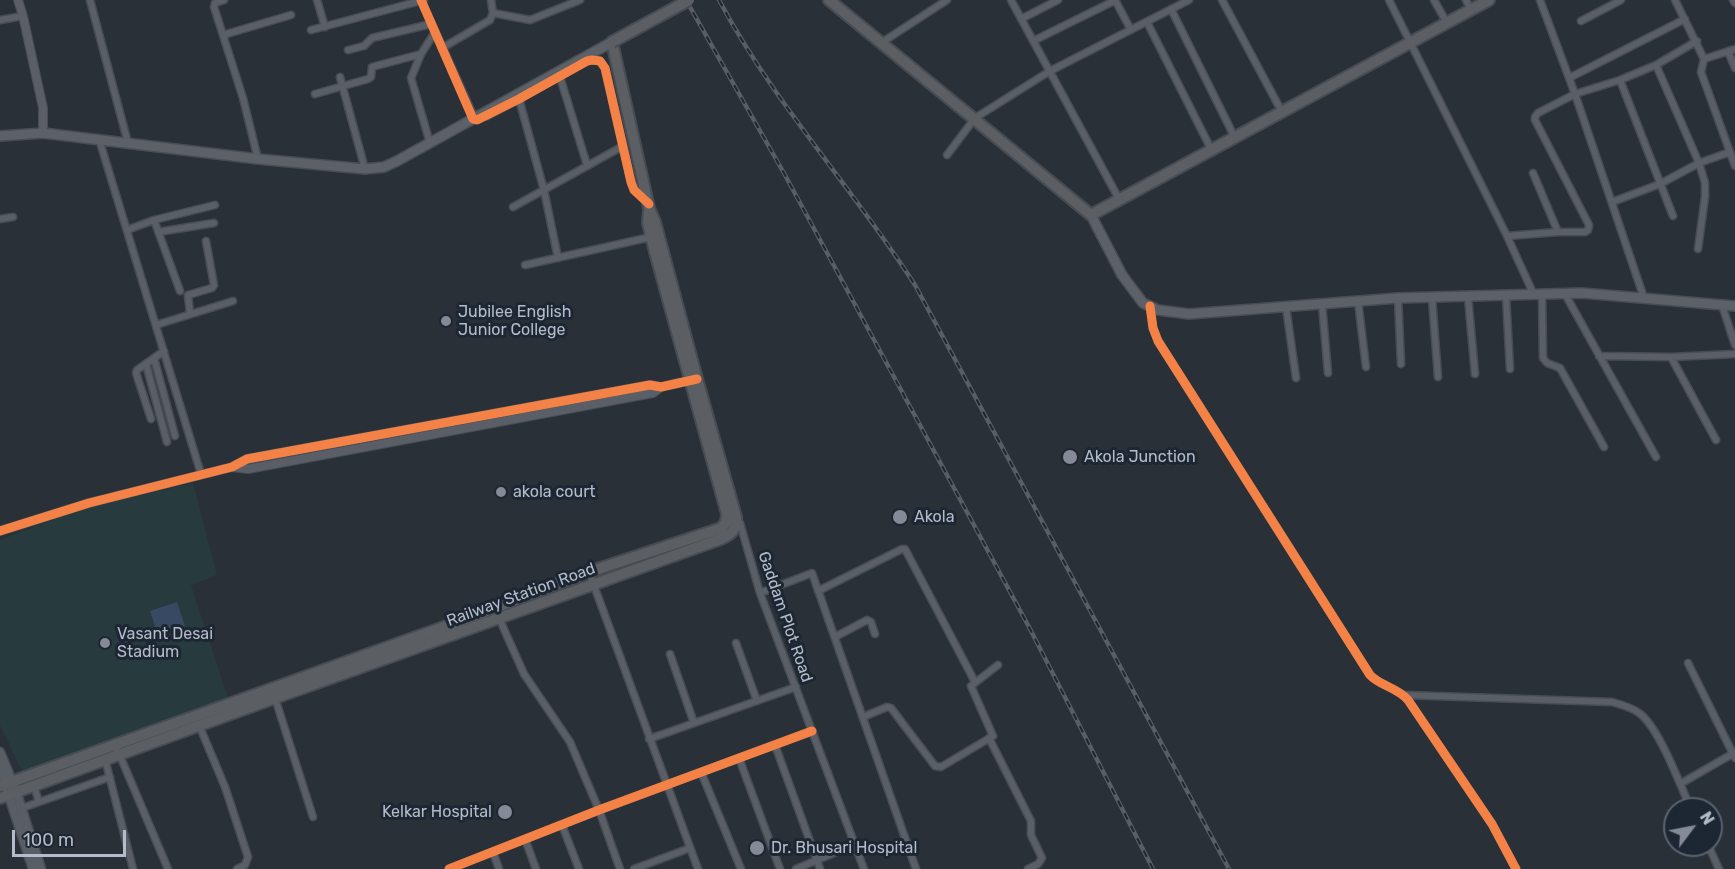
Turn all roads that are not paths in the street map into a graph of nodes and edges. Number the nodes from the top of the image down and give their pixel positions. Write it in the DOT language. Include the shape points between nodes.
graph roads {
  1 [pos="18,0"];
  2 [pos="90,0"];
  3 [pos="224,0"];
  4 [pos="318,0"];
  5 [pos="423,0"];
  6 [pos="491,0"];
  7 [pos="580,0"];
  8 [pos="688,0"];
  9 [pos="830,0"];
  10 [pos="947,0"];
  11 [pos="1011,0"];
  12 [pos="1058,0"];
  13 [pos="1116,0"];
  14 [pos="1189,0"];
  15 [pos="1222,0"];
  16 [pos="1389,0"];
  17 [pos="1434,0"];
  18 [pos="1489,0"];
  19 [pos="1540,0"];
  20 [pos="1621,0"];
  21 [pos="1675,0"];
  22 [pos="1468,5"];
  23 [pos="1171,9"];
  24 [pos="493,13"];
  25 [pos="291,15"];
  26 [pos="23,16"];
  27 [pos="1021,19"];
  28 [pos="1685,19"];
  29 [pos="0,20"];
  30 [pos="1581,21"];
  31 [pos="1147,22"];
  32 [pos="1447,23"];
  33 [pos="431,24"];
  34 [pos="325,27"];
  35 [pos="311,30"];
  36 [pos="1131,30"];
  37 [pos="435,32"];
  38 [pos="223,35"];
  39 [pos="879,41"];
  40 [pos="1033,41"];
  41 [pos="1696,41"];
  42 [pos="612,42"];
  43 [pos="1411,42"];
  44 [pos="442,48"];
  45 [pos="348,50"];
  46 [pos="1732,50"];
  47 [pos="421,54"];
  48 [pos="1704,59"];
  49 [pos="1656,65"];
  50 [pos="1735,68"];
  51 [pos="1050,71"];
  52 [pos="340,77"];
  53 [pos="560,77"];
  54 [pos="1569,78"];
  55 [pos="1620,80"];
  56 [pos="343,86"];
  57 [pos="315,94"];
  58 [pos="1575,94"];
  59 [pos="519,99"];
  60 [pos="1282,112"];
  61 [pos="476,117"];
  62 [pos="975,118"];
  63 [pos="43,133"];
  64 [pos="0,136"];
  65 [pos="1234,136"];
  66 [pos="99,138"];
  67 [pos="128,143"];
  68 [pos="430,143"];
  69 [pos="623,146"];
  70 [pos="1211,149"];
  71 [pos="1730,152"];
  72 [pos="947,155"];
  73 [pos="258,159"];
  74 [pos="1699,163"];
  75 [pos="587,165"];
  76 [pos="1735,166"];
  77 [pos="365,169"];
  78 [pos="1533,173"];
  79 [pos="1660,184"];
  80 [pos="544,190"];
  81 [pos="1119,199"];
  82 [pos="1612,202"];
  83 [pos="215,206"];
  84 [pos="649,206"];
  85 [pos="513,207"];
  86 [pos="1091,214"];
  87 [pos="1673,216"];
  88 [pos="13,217"];
  89 [pos="0,219"];
  90 [pos="154,220"];
  91 [pos="214,223"];
  92 [pos="127,230"];
  93 [pos="158,232"];
  94 [pos="1558,232"];
  95 [pos="1507,236"];
  96 [pos="651,237"];
  97 [pos="206,241"];
  98 [pos="1698,249"];
  99 [pos="558,258"];
  100 [pos="525,265"];
  101 [pos="180,291"];
  102 [pos="1565,294"];
  103 [pos="1538,295"];
  104 [pos="1506,296"];
  105 [pos="1468,297"];
  106 [pos="1398,298"];
  107 [pos="1432,298"];
  108 [pos="1644,298"];
  109 [pos="233,301"];
  110 [pos="1358,302"];
  111 [pos="1323,304"];
  112 [pos="1722,305"];
  113 [pos="1150,306"];
  114 [pos="1735,306"];
  115 [pos="1286,307"];
  116 [pos="190,314"];
  117 [pos="156,325"];
  118 [pos="1733,331"];
  119 [pos="1735,345"];
  120 [pos="164,351"];
  121 [pos="1735,354"];
  122 [pos="1599,356"];
  123 [pos="1671,357"];
  124 [pos="154,358"];
  125 [pos="146,364"];
  126 [pos="1401,364"];
  127 [pos="1366,367"];
  128 [pos="1510,369"];
  129 [pos="1328,373"];
  130 [pos="1474,374"];
  131 [pos="1438,376"];
  132 [pos="1296,378"];
  133 [pos="693,380"];
  134 [pos="551,408"];
  135 [pos="151,419"];
  136 [pos="175,436"];
  137 [pos="1716,440"];
  138 [pos="167,442"];
  139 [pos="318,445"];
  140 [pos="1604,447"];
  141 [pos="321,454"];
  142 [pos="1656,457"];
  143 [pos="232,467"];
  144 [pos="201,474"];
  145 [pos="731,522"];
  146 [pos="0,531"];
  147 [pos="589,572"];
  148 [pos="593,585"];
  149 [pos="818,591"];
  150 [pos="760,593"];
  151 [pos="499,618"];
  152 [pos="875,634"];
  153 [pos="834,637"];
  154 [pos="736,643"];
  155 [pos="670,654"];
  156 [pos="1688,663"];
  157 [pos="998,665"];
  158 [pos="975,682"];
  159 [pos="796,687"];
  160 [pos="273,693"];
  161 [pos="1404,695"];
  162 [pos="757,701"];
  163 [pos="863,717"];
  164 [pos="694,723"];
  165 [pos="199,726"];
  166 [pos="812,731"];
  167 [pos="989,738"];
  168 [pos="649,739"];
  169 [pos="775,745"];
  170 [pos="117,749"];
  171 [pos="0,752"];
  172 [pos="1734,755"];
  173 [pos="739,758"];
  174 [pos="105,759"];
  175 [pos="701,772"];
  176 [pos="110,777"];
  177 [pos="1680,784"];
  178 [pos="666,785"];
  179 [pos="34,786"];
  180 [pos="7,789"];
  181 [pos="1686,797"];
  182 [pos="39,802"];
  183 [pos="22,808"];
  184 [pos="599,810"];
  185 [pos="313,817"];
  186 [pos="562,825"];
  187 [pos="525,839"];
  188 [pos="855,844"];
  189 [pos="690,849"];
  190 [pos="493,852"];
  191 [pos="816,860"];
  192 [pos="453,868"];
  193 [pos="33,869"];
  194 [pos="41,869"];
  195 [pos="133,869"];
  196 [pos="168,869"];
  197 [pos="237,869"];
  198 [pos="499,869"];
  199 [pos="536,869"];
  200 [pos="579,869"];
  201 [pos="620,869"];
  202 [pos="634,869"];
  203 [pos="698,869"];
  204 [pos="741,869"];
  205 [pos="780,869"];
  206 [pos="796,869"];
  207 [pos="820,869"];
  208 [pos="864,869"];
  209 [pos="916,869"];
  210 [pos="1028,869"];
  211 [pos="1516,869"];
  1 -- 26 [label="street"];
  2 -- 67 [label="street"];
  3 -- 38 [label="street" via="214,7"];
  4 -- 34 [label="street"];
  5 -- 33 [label="street"];
  5 -- 34 [label="street"];
  6 -- 24 [label="street"];
  7 -- 24 [label="street" via="530,20"];
  8 -- 42 [label="highway, bridge"];
  9 -- 39 [label="highway"];
  10 -- 39 [label="street"];
  11 -- 27 [label="street"];
  12 -- 27 [label="street"];
  13 -- 36 [label="street"];
  13 -- 40 [label="street"];
  14 -- 23 [label="street"];
  15 -- 60 [label="street"];
  16 -- 43 [label="street"];
  17 -- 32 [label="street"];
  18 -- 22 [label="highway"];
  19 -- 54 [label="street"];
  20 -- 30 [label="street"];
  21 -- 28 [label="street"];
  22 -- 32 [label="highway"];
  23 -- 31 [label="street"];
  23 -- 65 [label="street"];
  24 -- 44 [label="street" via="490,20"];
  25 -- 38 [label="street"];
  26 -- 29 [label="street"];
  26 -- 63 [label="street" via="43,108"];
  27 -- 40 [label="street"];
  28 -- 41 [label="street"];
  28 -- 54 [label="street"];
  31 -- 36 [label="street"];
  31 -- 70 [label="street"];
  32 -- 43 [label="highway"];
  33 -- 37 [label="street"];
  33 -- 45 [label="street" via="372,38 364,46"];
  34 -- 35 [label="street"];
  36 -- 51 [label="street"];
  37 -- 44 [label="street"];
  37 -- 47 [label="street"];
  38 -- 73 [label="street"];
  39 -- 62 [label="highway"];
  40 -- 51 [label="street"];
  41 -- 48 [label="street"];
  41 -- 49 [label="street"];
  42 -- 61 [label="main road"];
  42 -- 84 [label="highway"];
  43 -- 60 [label="highway"];
  43 -- 95 [label="street"];
  44 -- 61 [label="street"];
  46 -- 48 [label="street"];
  46 -- 50 [label="street"];
  47 -- 56 [label="street" via="372,68 369,79"];
  47 -- 68 [label="street" via="412,82"];
  48 -- 71 [label="street" via="1701,72"];
  49 -- 55 [label="street"];
  49 -- 74 [label="street"];
  51 -- 62 [label="street"];
  51 -- 81 [label="street"];
  52 -- 56 [label="street"];
  53 -- 59 [label="street"];
  53 -- 69 [label="street" via="592,60 603,64"];
  53 -- 75 [label="street"];
  54 -- 58 [label="street"];
  55 -- 58 [label="street"];
  55 -- 79 [label="street"];
  56 -- 57 [label="street"];
  56 -- 77 [label="street"];
  58 -- 82 [label="street"];
  58 -- 94 [label="street" via="1535,117 1589,225 1585,232"];
  59 -- 61 [label="street" via="479,120"];
  59 -- 80 [label="street"];
  60 -- 65 [label="highway"];
  61 -- 68 [label="main road"];
  62 -- 72 [label="street"];
  62 -- 86 [label="highway"];
  63 -- 64 [label="main road"];
  63 -- 66 [label="main road"];
  65 -- 70 [label="highway"];
  66 -- 67 [label="main road"];
  66 -- 92 [label="street"];
  67 -- 73 [label="main road"];
  68 -- 77 [label="main road" via="384,167"];
  69 -- 75 [label="street"];
  69 -- 84 [label="street" via="632,186"];
  70 -- 81 [label="highway"];
  71 -- 74 [label="street"];
  71 -- 76 [label="street"];
  73 -- 77 [label="main road"];
  74 -- 79 [label="street"];
  74 -- 98 [label="street" via="1706,189"];
  75 -- 80 [label="street"];
  78 -- 94 [label="street"];
  79 -- 82 [label="street"];
  79 -- 87 [label="street"];
  80 -- 85 [label="street"];
  80 -- 99 [label="street"];
  81 -- 86 [label="highway"];
  82 -- 108 [label="street"];
  83 -- 90 [label="street"];
  84 -- 96 [label="highway"];
  84 -- 133 [label="highway"];
  86 -- 113 [label="main road" via="1122,275 1143,303"];
  88 -- 89 [label="street"];
  90 -- 92 [label="street"];
  90 -- 93 [label="street"];
  91 -- 93 [label="street"];
  92 -- 117 [label="street"];
  93 -- 101 [label="street"];
  94 -- 95 [label="street"];
  95 -- 103 [label="street"];
  96 -- 99 [label="street"];
  96 -- 133 [label="highway"];
  97 -- 116 [label="street" via="214,285 188,295"];
  99 -- 100 [label="street"];
  102 -- 103 [label="main road"];
  102 -- 108 [label="main road"];
  102 -- 122 [label="street"];
  103 -- 104 [label="main road"];
  103 -- 140 [label="street" via="1543,358 1560,369"];
  104 -- 105 [label="main road"];
  104 -- 128 [label="street"];
  105 -- 107 [label="main road"];
  105 -- 130 [label="street"];
  106 -- 107 [label="main road"];
  106 -- 110 [label="main road"];
  106 -- 126 [label="street"];
  107 -- 131 [label="street"];
  108 -- 112 [label="main road"];
  109 -- 116 [label="street"];
  110 -- 111 [label="main road"];
  110 -- 127 [label="street"];
  111 -- 115 [label="main road"];
  111 -- 129 [label="street"];
  112 -- 114 [label="main road"];
  112 -- 118 [label="street"];
  113 -- 115 [label="main road" via="1189,314"];
  113 -- 161 [label="street" via="1158,341 1370,675"];
  115 -- 132 [label="street"];
  116 -- 117 [label="street"];
  117 -- 120 [label="street"];
  118 -- 119 [label="street"];
  120 -- 124 [label="street"];
  120 -- 144 [label="street"];
  121 -- 123 [label="street"];
  122 -- 123 [label="street"];
  122 -- 142 [label="street"];
  123 -- 137 [label="street"];
  124 -- 125 [label="street"];
  124 -- 136 [label="street"];
  125 -- 135 [label="street" via="136,373"];
  125 -- 138 [label="street"];
  133 -- 134 [label="street" via="661,387 651,385"];
  133 -- 145 [label="highway" via="736,517"];
  134 -- 139 [label="street"];
  134 -- 141 [label="street" via="472,428"];
  139 -- 141 [label="street"];
  139 -- 143 [label="street" via="247,459"];
  141 -- 143 [label="street" via="248,469"];
  143 -- 144 [label="street"];
  144 -- 146 [label="street"];
  145 -- 147 [label="highway, Railway Station Road" via="719,530"];
  145 -- 148 [label="highway, Railway Station Road" via="732,532 722,539"];
  145 -- 150 [label="street, Gaddam Plot Road" via="740,523"];
  147 -- 148 [label="street"];
  147 -- 160 [label="highway, Railway Station Road"];
  148 -- 151 [label="highway, Railway Station Road"];
  148 -- 168 [label="street"];
  149 -- 150 [label="street" via="812,573"];
  149 -- 153 [label="street"];
  149 -- 158 [label="street" via="905,549"];
  150 -- 159 [label="street, Gaddam Plot Road"];
  151 -- 160 [label="highway, Railway Station Road"];
  151 -- 184 [label="street" via="524,674 570,742"];
  152 -- 153 [label="street" via="867,620"];
  153 -- 163 [label="street"];
  154 -- 162 [label="street"];
  155 -- 164 [label="street"];
  156 -- 172 [label="street"];
  157 -- 158 [label="street"];
  158 -- 167 [label="street" via="971,687 993,734"];
  159 -- 162 [label="street"];
  159 -- 166 [label="street, Gaddam Plot Road"];
  160 -- 165 [label="highway, Railway Station Road"];
  160 -- 170 [label="highway, Railway Station Road"];
  160 -- 185 [label="street"];
  161 -- 177 [label="street" via="1612,702 1628,707 1650,723"];
  161 -- 211 [label="street" via="1492,824"];
  162 -- 164 [label="street"];
  163 -- 167 [label="street" via="891,708 939,768"];
  163 -- 209 [label="street"];
  164 -- 168 [label="street"];
  165 -- 170 [label="highway, Railway Station Road"];
  165 -- 197 [label="street" via="248,857"];
  166 -- 169 [label="street"];
  166 -- 188 [label="street, Gaddam Plot Road"];
  167 -- 210 [label="street" via="1031,821 1030,835 1042,858"];
  168 -- 178 [label="street"];
  169 -- 173 [label="street"];
  169 -- 191 [label="street"];
  170 -- 174 [label="highway, Railway Station Road"];
  170 -- 180 [label="highway, Railway Station Road"];
  170 -- 196 [label="street"];
  171 -- 180 [label="main road"];
  172 -- 177 [label="street"];
  173 -- 175 [label="street"];
  173 -- 205 [label="street"];
  174 -- 176 [label="street"];
  174 -- 179 [label="highway, Railway Station Road"];
  175 -- 178 [label="street"];
  175 -- 204 [label="street"];
  176 -- 182 [label="street"];
  176 -- 195 [label="street"];
  177 -- 181 [label="street"];
  178 -- 184 [label="street"];
  178 -- 189 [label="street"];
  179 -- 180 [label="highway, Railway Station Road"];
  179 -- 182 [label="street"];
  180 -- 183 [label="main road"];
  180 -- 193 [label="main road"];
  182 -- 183 [label="street"];
  183 -- 194 [label="main road"];
  184 -- 186 [label="street"];
  184 -- 201 [label="street"];
  186 -- 187 [label="street"];
  186 -- 200 [label="street"];
  187 -- 190 [label="street"];
  187 -- 199 [label="street"];
  188 -- 191 [label="street"];
  188 -- 208 [label="street, Gaddam Plot Road"];
  189 -- 202 [label="street"];
  189 -- 203 [label="street"];
  190 -- 192 [label="street"];
  190 -- 198 [label="street"];
  191 -- 206 [label="street"];
  191 -- 207 [label="street"];
}
